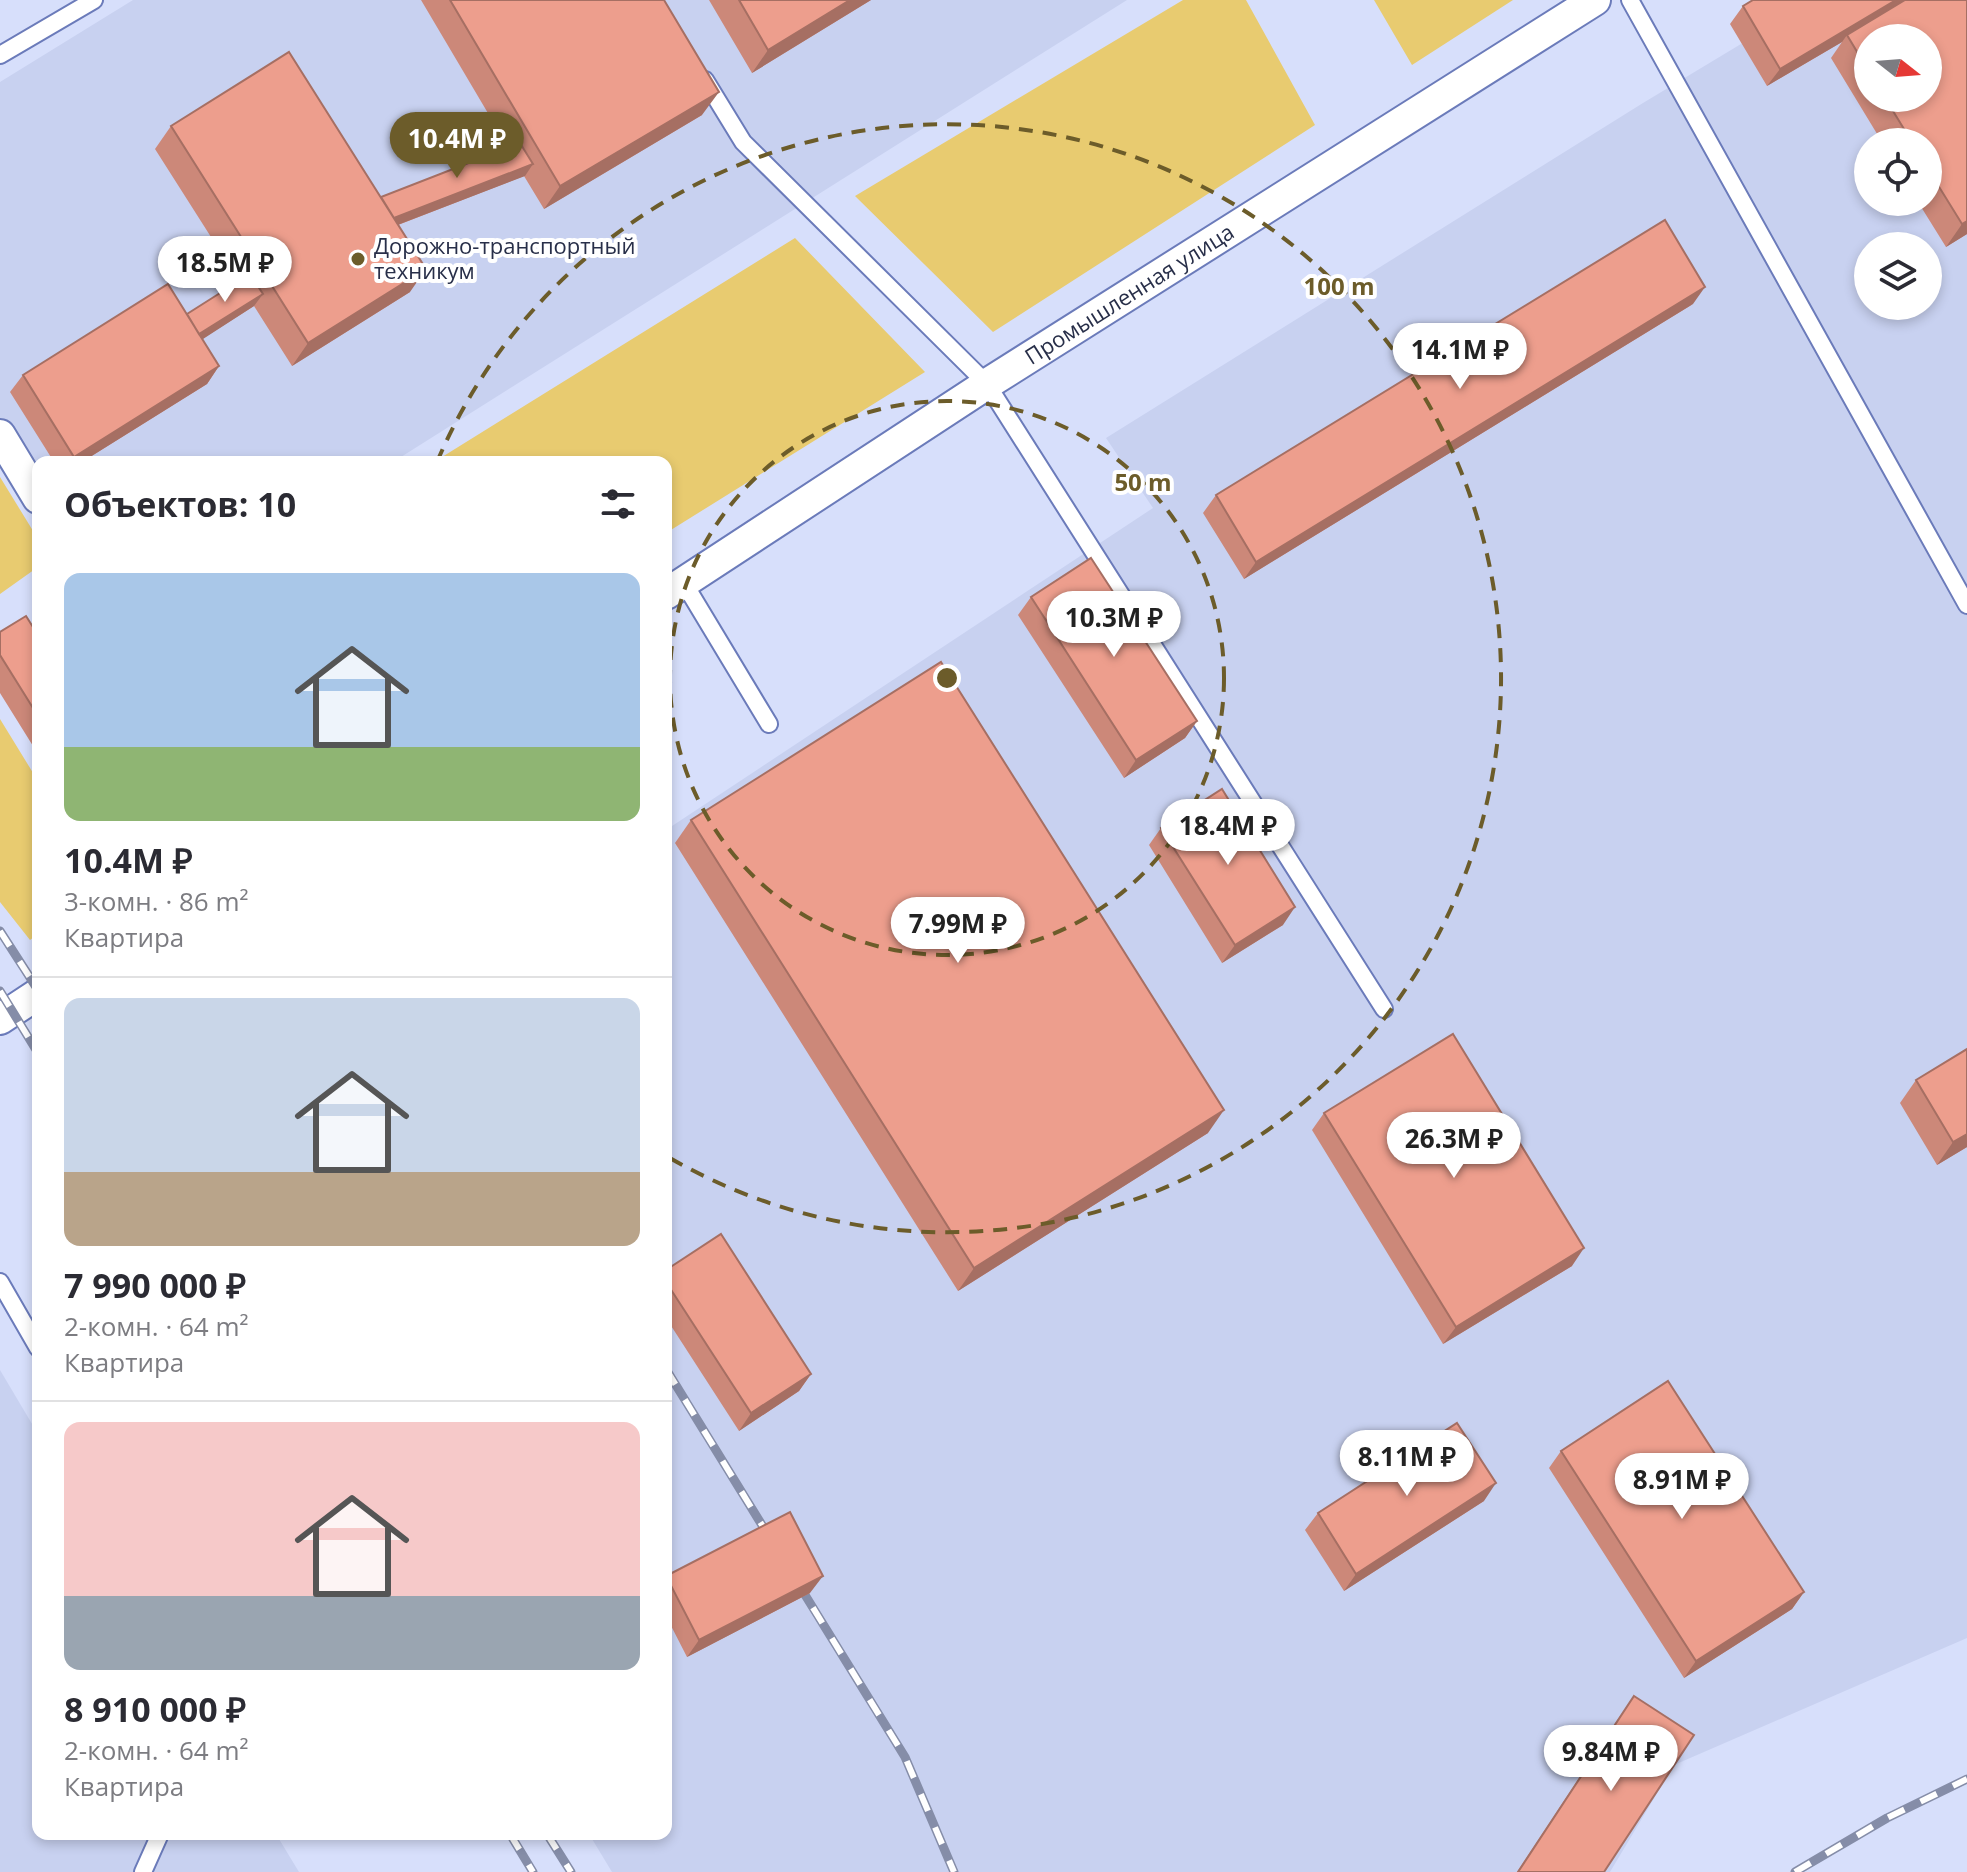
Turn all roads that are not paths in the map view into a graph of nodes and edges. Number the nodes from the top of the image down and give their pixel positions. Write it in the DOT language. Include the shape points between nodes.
graph roads {
  1 [pos="94,0"];
  2 [pos="1595,0"];
  3 [pos="1630,0"];
  4 [pos="0,55"];
  5 [pos="695,65"];
  6 [pos="987,384"];
  7 [pos="0,435"];
  8 [pos="32,488"];
  9 [pos="675,588"];
  10 [pos="1967,605"];
  11 [pos="769,724"];
  12 [pos="32,998"];
  13 [pos="1384,1009"];
  14 [pos="0,1019"];
  15 [pos="0,1282"];
  16 [pos="32,1338"];
  17 [pos="157,1840"];
  18 [pos="143,1872"];
  1 -- 4 [label="lane"];
  2 -- 6 [label="street, Промышленная улица"];
  3 -- 10 [label="lane"];
  5 -- 6 [label="lane" via="743,142"];
  6 -- 9 [label="street, Промышленная улица"];
  6 -- 13 [label="lane"];
  7 -- 8 [label="street"];
  9 -- 11 [label="lane"];
  12 -- 14 [label="street"];
  15 -- 16 [label="lane"];
  17 -- 18 [label="lane"];
}
